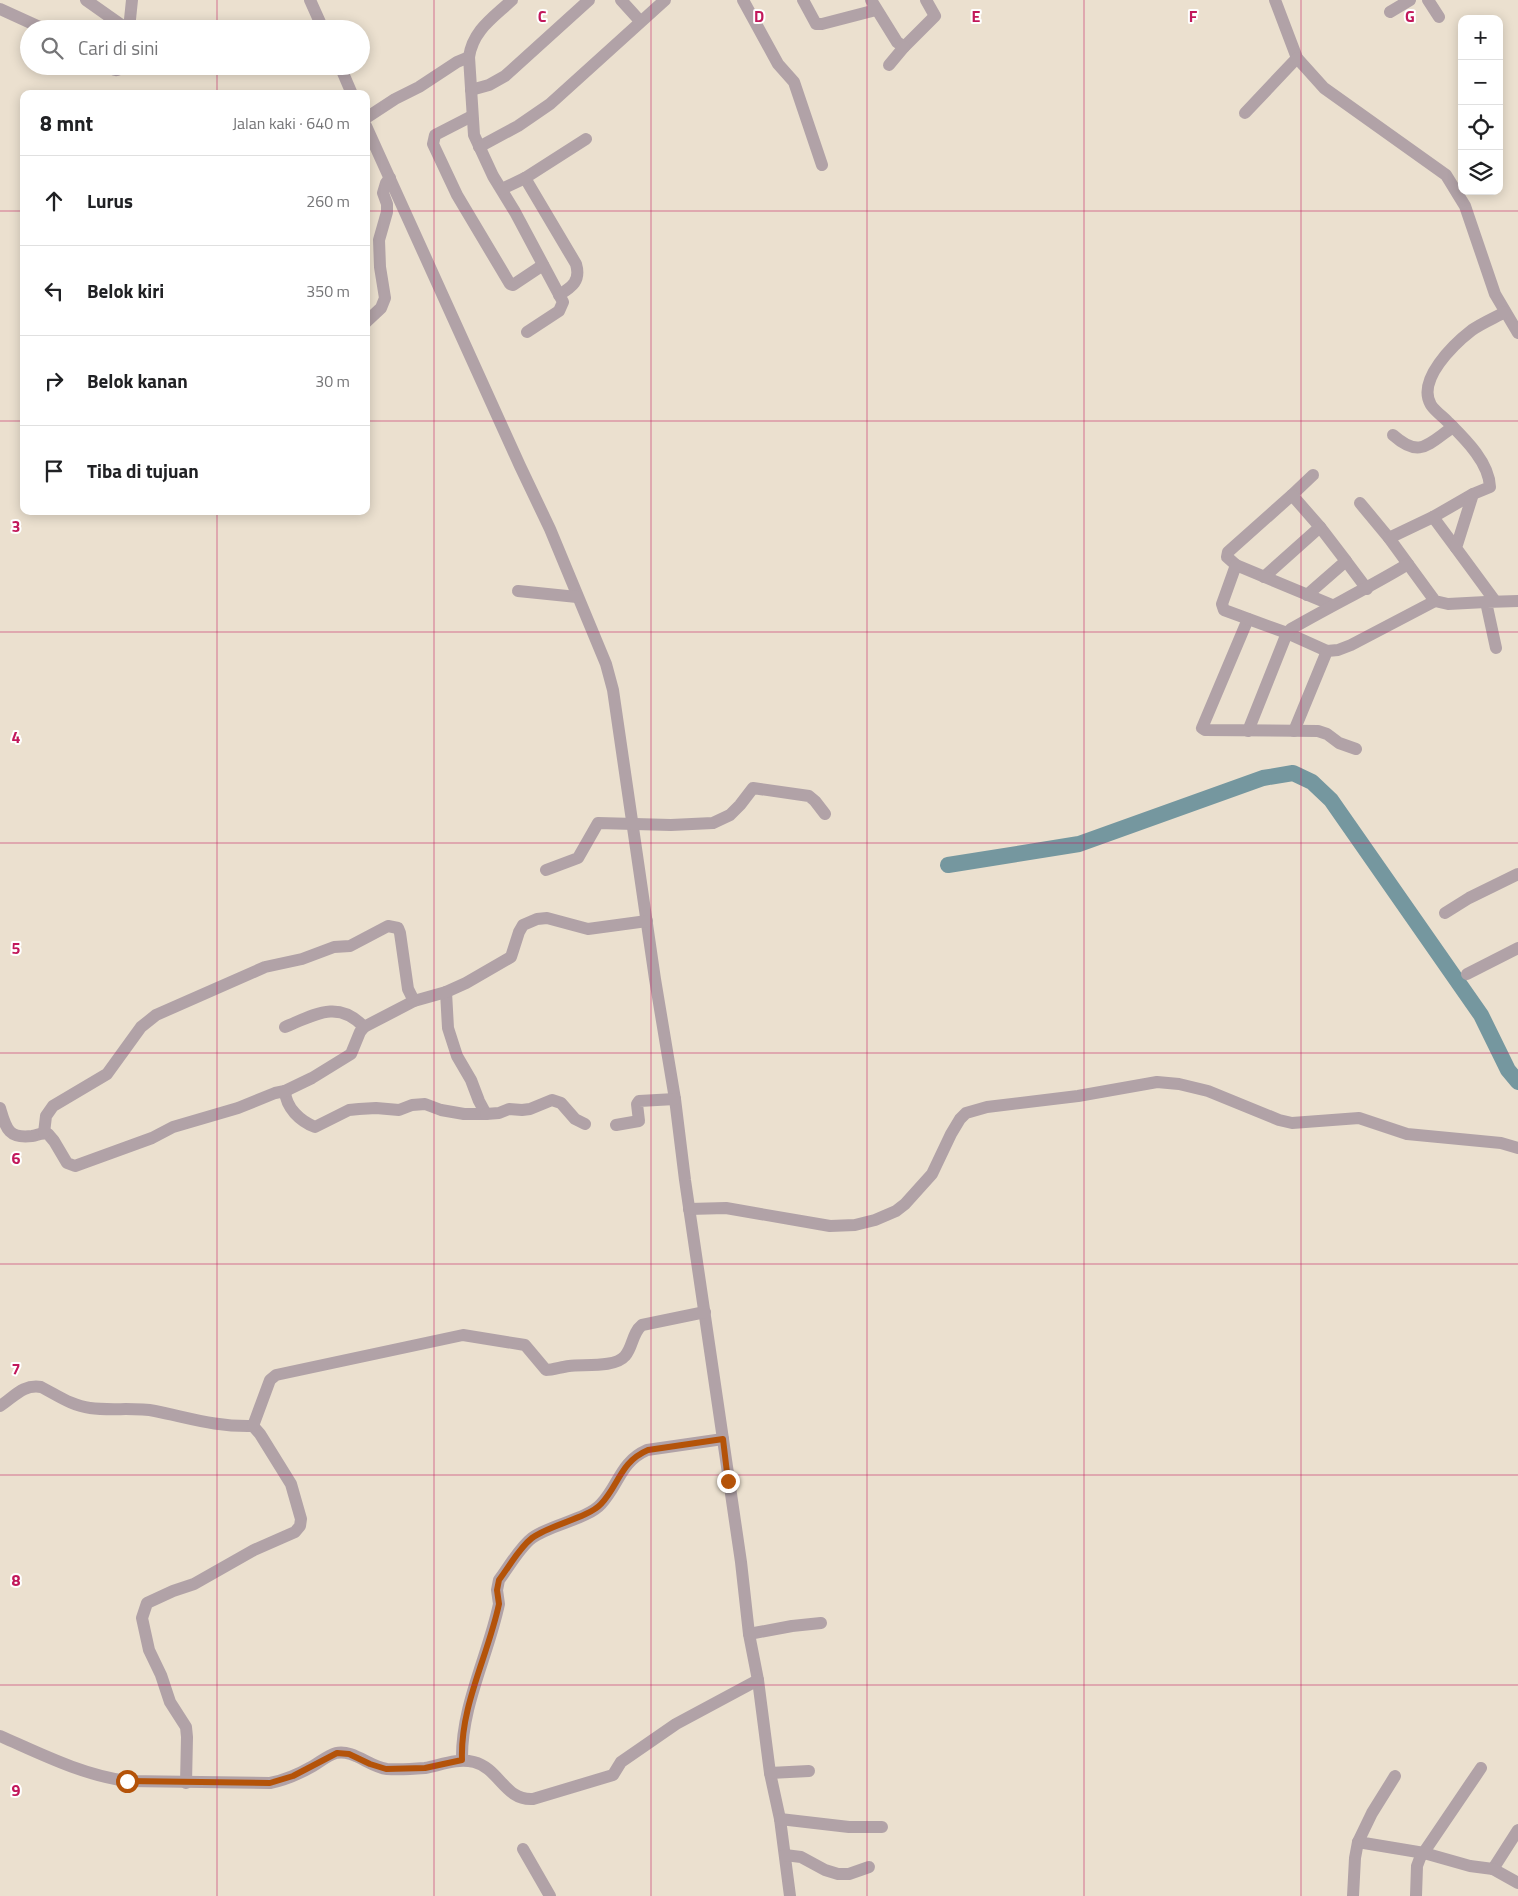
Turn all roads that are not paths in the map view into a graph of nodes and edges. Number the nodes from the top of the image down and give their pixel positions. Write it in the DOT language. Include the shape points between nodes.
graph roads {
  1 [pos="6,0"];
  2 [pos="86,0"];
  3 [pos="132,0"];
  4 [pos="310,0"];
  5 [pos="512,0"];
  6 [pos="589,0"];
  7 [pos="622,0"];
  8 [pos="665,0"];
  9 [pos="743,0"];
  10 [pos="803,0"];
  11 [pos="926,0"];
  12 [pos="1276,0"];
  13 [pos="1410,0"];
  14 [pos="1428,0"];
  15 [pos="0,4"];
  16 [pos="873,5"];
  17 [pos="0,9"];
  18 [pos="1390,12"];
  19 [pos="1439,17"];
  20 [pos="24,20"];
  21 [pos="115,20"];
  22 [pos="129,20"];
  23 [pos="319,20"];
  24 [pos="640,21"];
  25 [pos="904,47"];
  26 [pos="469,57"];
  27 [pos="1297,58"];
  28 [pos="889,65"];
  29 [pos="344,75"];
  30 [pos="350,90"];
  31 [pos="471,90"];
  32 [pos="1245,113"];
  33 [pos="370,115"];
  34 [pos="472,116"];
  35 [pos="370,135"];
  36 [pos="586,139"];
  37 [pos="479,148"];
  38 [pos="822,165"];
  39 [pos="390,178"];
  40 [pos="525,178"];
  41 [pos="502,189"];
  42 [pos="543,265"];
  43 [pos="562,294"];
  44 [pos="1511,316"];
  45 [pos="370,318"];
  46 [pos="527,332"];
  47 [pos="1518,334"];
  48 [pos="1453,427"];
  49 [pos="1393,435"];
  50 [pos="1313,475"];
  51 [pos="1473,494"];
  52 [pos="1292,495"];
  53 [pos="1360,503"];
  54 [pos="1433,518"];
  55 [pos="1320,527"];
  56 [pos="1389,538"];
  57 [pos="1456,548"];
  58 [pos="1346,561"];
  59 [pos="1408,564"];
  60 [pos="1236,566"];
  61 [pos="1264,577"];
  62 [pos="1367,589"];
  63 [pos="518,591"];
  64 [pos="1307,595"];
  65 [pos="578,597"];
  66 [pos="1435,601"];
  67 [pos="1518,601"];
  68 [pos="1491,602"];
  69 [pos="1332,605"];
  70 [pos="1248,619"];
  71 [pos="1287,633"];
  72 [pos="1496,648"];
  73 [pos="1327,651"];
  74 [pos="1248,730"];
  75 [pos="1294,731"];
  76 [pos="1356,749"];
  77 [pos="825,814"];
  78 [pos="632,824"];
  79 [pos="546,870"];
  80 [pos="1518,874"];
  81 [pos="1445,913"];
  82 [pos="646,921"];
  83 [pos="1518,948"];
  84 [pos="1467,974"];
  85 [pos="446,992"];
  86 [pos="414,1001"];
  87 [pos="364,1026"];
  88 [pos="285,1027"];
  89 [pos="285,1091"];
  90 [pos="675,1099"];
  91 [pos="0,1108"];
  92 [pos="486,1114"];
  93 [pos="585,1124"];
  94 [pos="616,1125"];
  95 [pos="44,1133"];
  96 [pos="1518,1148"];
  97 [pos="689,1209"];
  98 [pos="705,1312"];
  99 [pos="0,1406"];
  100 [pos="253,1426"];
  101 [pos="723,1439"];
  102 [pos="821,1623"];
  103 [pos="749,1634"];
  104 [pos="758,1680"];
  105 [pos="0,1736"];
  106 [pos="462,1760"];
  107 [pos="1481,1768"];
  108 [pos="809,1771"];
  109 [pos="770,1773"];
  110 [pos="1395,1776"];
  111 [pos="186,1783"];
  112 [pos="780,1818"];
  113 [pos="882,1827"];
  114 [pos="1518,1830"];
  115 [pos="1358,1842"];
  116 [pos="523,1849"];
  117 [pos="1424,1853"];
  118 [pos="785,1855"];
  119 [pos="869,1867"];
  120 [pos="1493,1869"];
  121 [pos="1518,1882"];
  122 [pos="550,1896"];
  123 [pos="790,1896"];
  124 [pos="1354,1896"];
  125 [pos="1416,1896"];
  1 -- 15 [label="street"];
  2 -- 21 [label="street"];
  3 -- 22 [label="street"];
  4 -- 23 [label="street"];
  5 -- 26 [label="street" via="477,33 471,43"];
  6 -- 31 [label="street" via="505,76"];
  7 -- 24 [label="street"];
  8 -- 24 [label="street"];
  9 -- 38 [label="street" via="778,64 794,82"];
  10 -- 16 [label="street" via="816,24"];
  11 -- 25 [label="street" via="935,16"];
  12 -- 27 [label="street"];
  13 -- 18 [label="street"];
  14 -- 19 [label="street"];
  16 -- 25 [label="street" via="897,42"];
  17 -- 20 [label="street"];
  24 -- 37 [label="street" via="550,104"];
  25 -- 28 [label="street"];
  26 -- 31 [label="street"];
  26 -- 33 [label="street"];
  27 -- 32 [label="street"];
  27 -- 44 [label="street" via="1324,88 1446,175 1465,206 1495,294"];
  29 -- 30 [label="street"];
  31 -- 34 [label="street"];
  34 -- 37 [label="street"];
  34 -- 42 [label="street" via="433,139 457,195 510,284"];
  35 -- 39 [label="street"];
  36 -- 40 [label="street"];
  37 -- 41 [label="street"];
  39 -- 45 [label="street" via="383,193 387,212 380,240 385,298 382,308"];
  39 -- 65 [label="street"];
  40 -- 41 [label="street"];
  40 -- 43 [label="street" via="576,264 577,280"];
  41 -- 42 [label="street"];
  42 -- 43 [label="street"];
  43 -- 46 [label="street" via="559,311"];
  44 -- 47 [label="street"];
  44 -- 48 [label="street" via="1473,329 1443,355 1432,376 1427,391 1431,405"];
  48 -- 49 [label="street" via="1422,448 1402,443"];
  48 -- 51 [label="street" via="1485,465 1489,478 1490,487"];
  50 -- 52 [label="street"];
  51 -- 54 [label="street"];
  51 -- 57 [label="street"];
  52 -- 55 [label="street"];
  52 -- 60 [label="street" via="1228,552 1227,557"];
  53 -- 56 [label="street"];
  54 -- 56 [label="street"];
  54 -- 57 [label="street"];
  55 -- 58 [label="street"];
  55 -- 61 [label="street"];
  56 -- 59 [label="street"];
  57 -- 68 [label="street"];
  58 -- 62 [label="street"];
  58 -- 64 [label="street"];
  59 -- 62 [label="street"];
  59 -- 66 [label="street"];
  60 -- 61 [label="street"];
  60 -- 70 [label="street" via="1222,607"];
  61 -- 64 [label="street"];
  62 -- 69 [label="street"];
  63 -- 65 [label="street"];
  64 -- 69 [label="street"];
  65 -- 78 [label="street" via="606,664 613,690"];
  66 -- 68 [label="street" via="1448,604"];
  66 -- 73 [label="street" via="1351,645"];
  67 -- 68 [label="street"];
  68 -- 72 [label="street"];
  69 -- 71 [label="street"];
  70 -- 71 [label="street"];
  70 -- 74 [label="street" via="1202,728"];
  71 -- 73 [label="street"];
  71 -- 74 [label="street"];
  73 -- 75 [label="street"];
  74 -- 75 [label="street"];
  75 -- 76 [label="street" via="1318,731"];
  77 -- 78 [label="street" via="809,796 753,788 730,815 713,822"];
  78 -- 79 [label="street" via="598,823 578,858"];
  78 -- 82 [label="street"];
  80 -- 81 [label="street"];
  82 -- 85 [label="street" via="588,929 547,918 536,919 519,932 511,957"];
  82 -- 90 [label="street"];
  83 -- 84 [label="street"];
  85 -- 86 [label="street"];
  85 -- 92 [label="street" via="448,1028 457,1056"];
  86 -- 87 [label="street"];
  86 -- 95 [label="street" via="408,989 400,933 393,926 350,946 334,947 266,967 156,1015 141,1027 107,1074 53,1106 46,1116"];
  87 -- 88 [label="street" via="356,1018 334,1011 321,1012"];
  87 -- 89 [label="street" via="351,1054"];
  89 -- 92 [label="street" via="285,1099 291,1109 315,1128 349,1110 360,1109 399,1110 425,1104 464,1114"];
  89 -- 95 [label="street" via="75,1166 67,1163 51,1136"];
  90 -- 94 [label="street" via="639,1101 639,1121"];
  90 -- 97 [label="street"];
  91 -- 95 [label="street" via="10,1133 34,1136"];
  92 -- 93 [label="street" via="510,1108 530,1109 552,1100 561,1103 575,1119"];
  96 -- 97 [label="street" via="1495,1142 1407,1134 1359,1118 1292,1123 1208,1091 1157,1082 966,1113 951,1134 936,1168 917,1193 896,1211 865,1223 830,1226 726,1208"];
  97 -- 98 [label="street"];
  98 -- 100 [label="street" via="642,1325 622,1358 593,1366 546,1370 525,1345 463,1335 272,1376"];
  98 -- 101 [label="street"];
  99 -- 100 [label="street" via="23,1389 35,1386 77,1406 153,1410 215,1425"];
  100 -- 111 [label="street" via="292,1484 300,1526 295,1532 254,1550 194,1584 147,1603 142,1618 149,1650 170,1702 186,1727"];
  101 -- 103 [label="street"];
  101 -- 106 [label="street" via="638,1454 627,1464 597,1508 538,1534 528,1543 499,1580 499,1604 467,1714"];
  102 -- 103 [label="street"];
  103 -- 104 [label="street"];
  104 -- 106 [label="street" via="676,1724 621,1762 613,1775 533,1799 525,1800 512,1794 489,1769"];
  104 -- 109 [label="street"];
  105 -- 111 [label="street" via="97,1776 127,1781"];
  106 -- 111 [label="street" via="425,1768 386,1769 349,1754 337,1753 293,1776 270,1783"];
  107 -- 117 [label="street"];
  108 -- 109 [label="street"];
  109 -- 112 [label="street"];
  110 -- 115 [label="street"];
  112 -- 113 [label="street" via="849,1828"];
  112 -- 118 [label="street"];
  114 -- 120 [label="street"];
  115 -- 117 [label="street"];
  115 -- 124 [label="street" via="1354,1858"];
  116 -- 122 [label="street"];
  117 -- 120 [label="street"];
  117 -- 125 [label="street" via="1417,1866"];
  118 -- 119 [label="street" via="801,1857 838,1874"];
  118 -- 123 [label="street"];
  120 -- 121 [label="street"];
}
